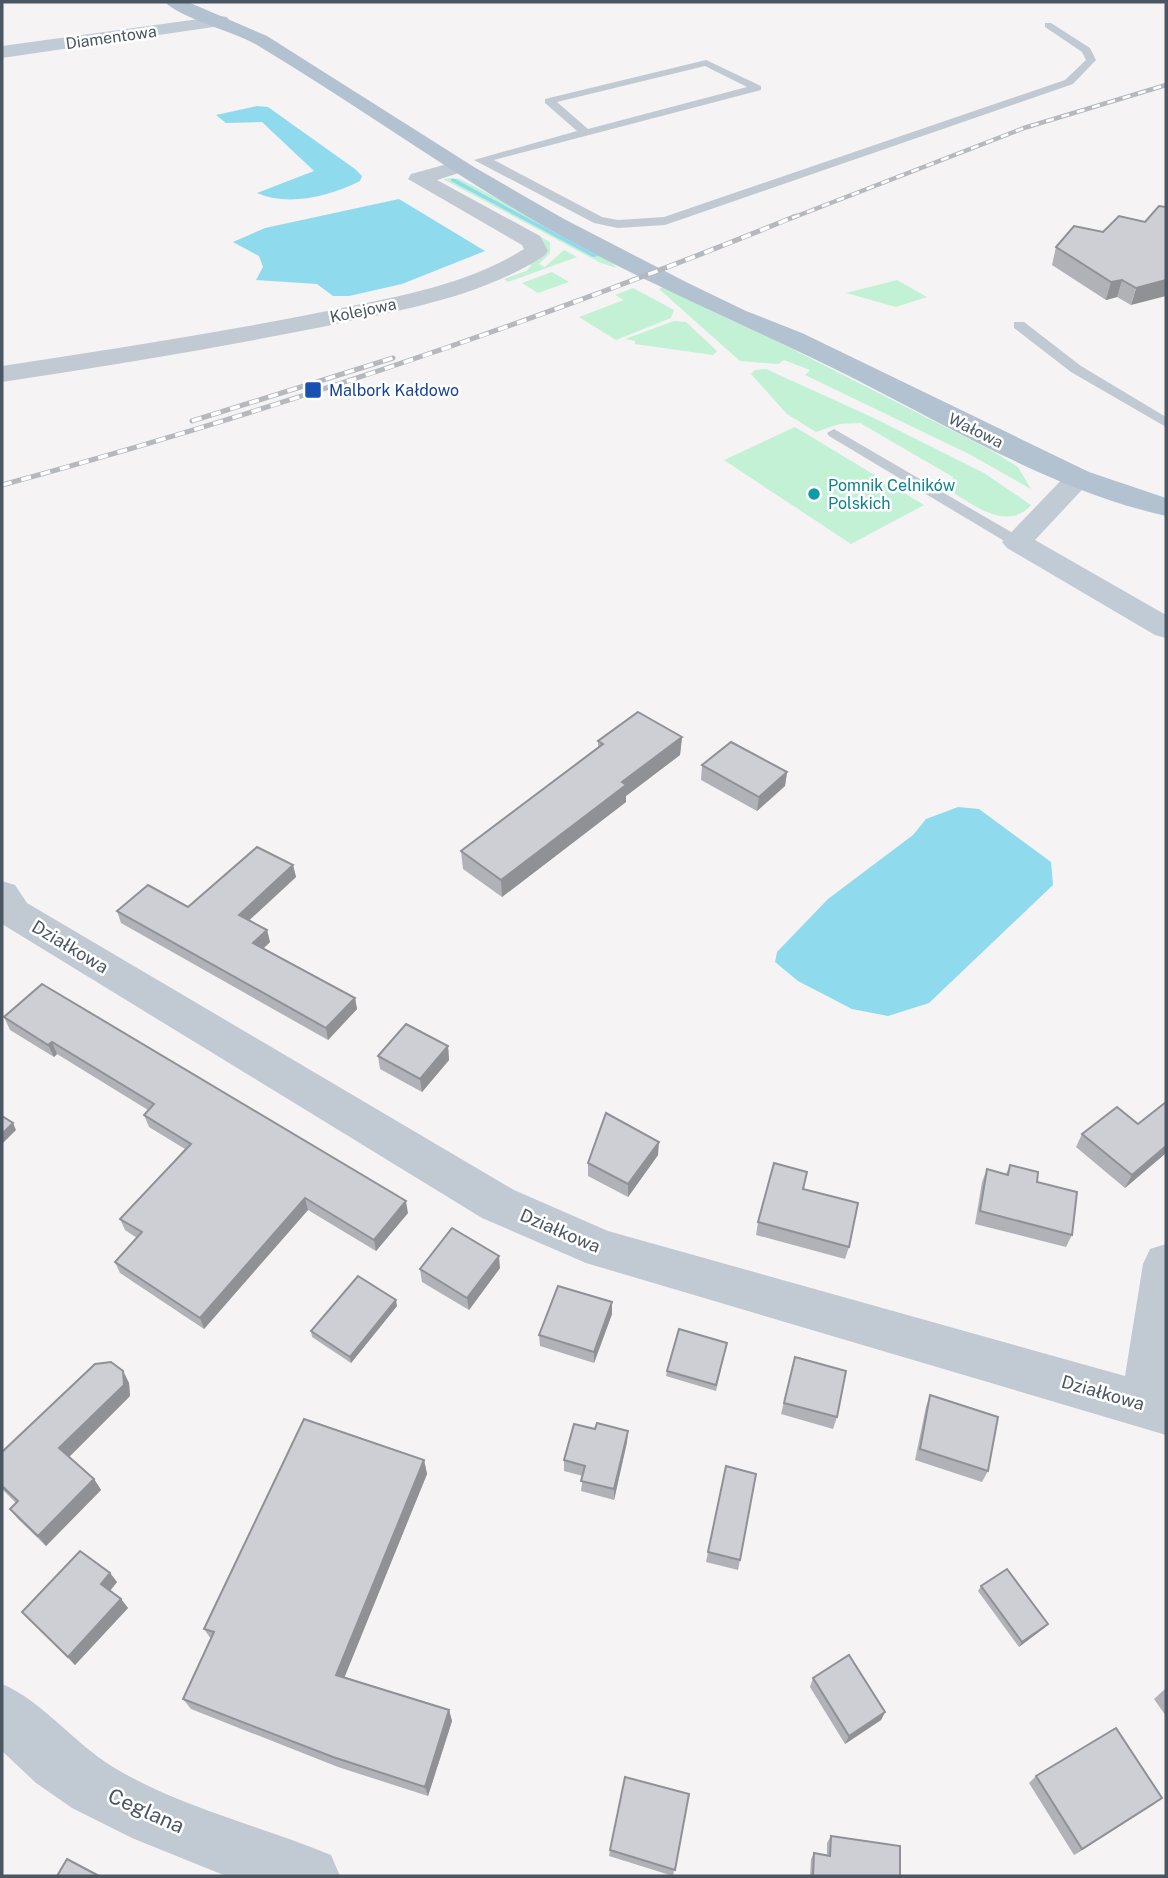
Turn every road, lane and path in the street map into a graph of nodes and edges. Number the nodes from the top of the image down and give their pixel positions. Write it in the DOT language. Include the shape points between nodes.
graph roads {
  1 [pos="174,2"];
  2 [pos="221,21"];
  3 [pos="1048,25"];
  4 [pos="2,52"];
  5 [pos="585,132"];
  6 [pos="484,159"];
  7 [pos="458,167"];
  8 [pos="1019,325"];
  9 [pos="2,374"];
  10 [pos="1166,423"];
  11 [pos="834,433"];
  12 [pos="1079,478"];
  13 [pos="1166,507"];
  14 [pos="1017,542"];
  15 [pos="1166,628"];
  16 [pos="6,907"];
  17 [pos="1166,1264"];
  18 [pos="1155,1408"];
  19 [pos="2,1712"];
  20 [pos="310,1876"];
  1 -- 2 [label="main road, Wałowa"];
  2 -- 4 [label="street, Diamentowa"];
  2 -- 7 [label="main road, Wałowa" via="294,59"];
  3 -- 6 [label="lane" via="1086,50 1091,60 1069,82 665,221 618,224 598,220"];
  5 -- 5 [label="lane" via="598,129 757,88 706,63 549,101"];
  5 -- 6 [label="lane"];
  6 -- 7 [label="lane"];
  7 -- 9 [label="street, Kolejowa" via="419,179 532,241 536,251 524,262 396,304"];
  7 -- 12 [label="main road, Wałowa" via="678,287"];
  8 -- 10 [label="lane" via="1076,369"];
  11 -- 14 [label="lane"];
  12 -- 13 [label="main road, Wałowa"];
  12 -- 14 [label="street"];
  14 -- 15 [label="street"];
  16 -- 18 [label="street, Działkowa" via="498,1204 602,1249"];
  17 -- 18 [label="street"];
  19 -- 20 [label="street, Ceglana" via="66,1769 105,1794"];
}
